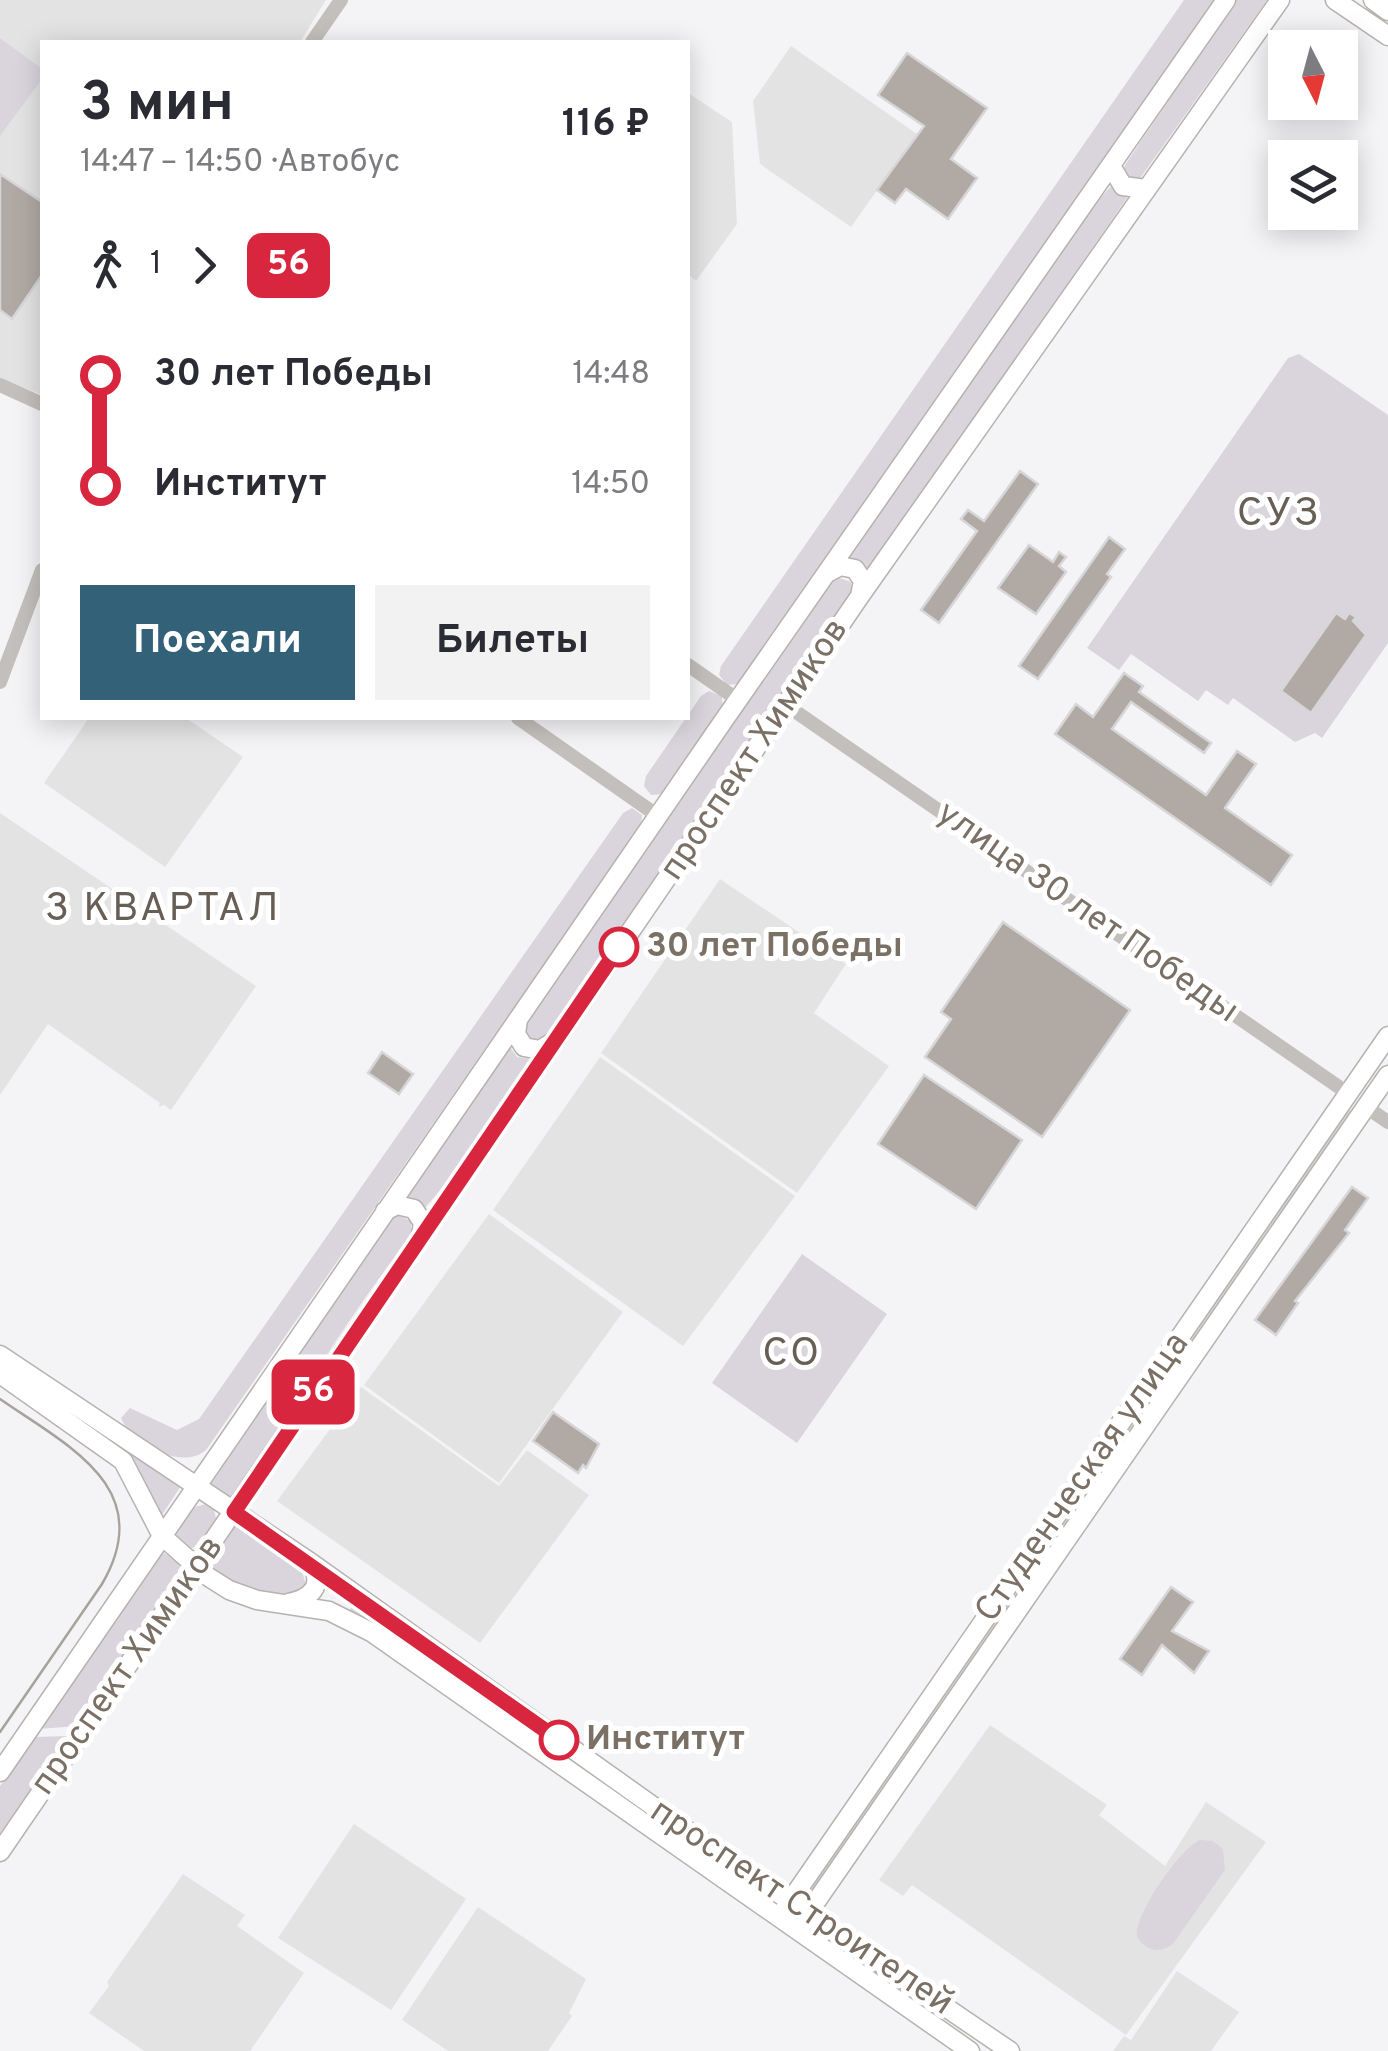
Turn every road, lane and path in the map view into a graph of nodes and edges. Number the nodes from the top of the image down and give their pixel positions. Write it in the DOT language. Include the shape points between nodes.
graph roads {
  1 [pos="341,0"];
  2 [pos="1226,0"];
  3 [pos="1280,0"];
  4 [pos="1335,0"];
  5 [pos="1373,0"];
  6 [pos="1388,10"];
  7 [pos="1388,36"];
  8 [pos="313,40"];
  9 [pos="1110,166"];
  10 [pos="1146,189"];
  11 [pos="0,385"];
  12 [pos="40,403"];
  13 [pos="827,574"];
  14 [pos="40,575"];
  15 [pos="860,596"];
  16 [pos="690,665"];
  17 [pos="0,682"];
  18 [pos="738,700"];
  19 [pos="786,705"];
  20 [pos="521,720"];
  21 [pos="658,816"];
  22 [pos="519,1018"];
  23 [pos="1388,1036"];
  24 [pos="554,1042"];
  25 [pos="1388,1074"];
  26 [pos="1349,1094"];
  27 [pos="1366,1107"];
  28 [pos="1388,1122"];
  29 [pos="385,1211"];
  30 [pos="421,1236"];
  31 [pos="0,1355"];
  32 [pos="0,1374"];
  33 [pos="196,1487"];
  34 [pos="1085,1493"];
  35 [pos="1074,1510"];
  36 [pos="234,1512"];
  37 [pos="162,1536"];
  38 [pos="310,1562"];
  39 [pos="195,1567"];
  40 [pos="229,1590"];
  41 [pos="175,1596"];
  42 [pos="358,1596"];
  43 [pos="282,1604"];
  44 [pos="345,1617"];
  45 [pos="0,1772"];
  46 [pos="0,1852"];
  47 [pos="789,1901"];
  48 [pos="808,1913"];
  49 [pos="778,1919"];
  50 [pos="796,1931"];
  51 [pos="970,2051"];
  52 [pos="1010,2051"];
  1 -- 8 [label="street"];
  2 -- 9 [label="main road, проспект Химиков"];
  3 -- 10 [label="main road, проспект Химиков"];
  4 -- 7 [label="main road"];
  5 -- 6 [label="main road"];
  9 -- 10 [label="main road" via="1123,186"];
  9 -- 13 [label="main road, проспект Химиков"];
  10 -- 15 [label="main road, проспект Химиков"];
  11 -- 12 [label="street"];
  13 -- 15 [label="main road" via="840,566 854,569 863,581"];
  13 -- 18 [label="main road, проспект Химиков"];
  14 -- 17 [label="street"];
  15 -- 19 [label="main road, проспект Химиков"];
  16 -- 18 [label="street"];
  18 -- 21 [label="main road, проспект Химиков"];
  19 -- 24 [label="main road, проспект Химиков"];
  19 -- 26 [label="street, улица 30 лет Победы"];
  20 -- 21 [label="street"];
  21 -- 22 [label="main road, проспект Химиков"];
  22 -- 24 [label="main road" via="516,1034 524,1047 540,1050"];
  22 -- 29 [label="main road, проспект Химиков"];
  23 -- 26 [label="main road, Студенческая улица"];
  24 -- 30 [label="main road, проспект Химиков"];
  25 -- 27 [label="main road, Студенческая улица"];
  26 -- 27 [label="main road, улица 30 лет Победы"];
  26 -- 34 [label="main road, Студенческая улица"];
  27 -- 28 [label="street, улица 30 лет Победы"];
  27 -- 34 [label="main road, Студенческая улица"];
  29 -- 30 [label="main road" via="414,1208 423,1222"];
  29 -- 33 [label="main road, проспект Химиков"];
  30 -- 36 [label="main road, проспект Химиков"];
  31 -- 33 [label="main road, проспект Строителей"];
  32 -- 37 [label="main road, проспект Строителей" via="123,1461"];
  33 -- 36 [label="main road, проспект Строителей"];
  33 -- 37 [label="main road, проспект Химиков"];
  34 -- 35 [label="main road, Студенческая улица"];
  35 -- 47 [label="main road, Студенческая улица"];
  35 -- 48 [label="main road, Студенческая улица"];
  36 -- 38 [label="main road, проспект Строителей"];
  36 -- 39 [label="main road, проспект Химиков"];
  37 -- 39 [label="main road, проспект Строителей"];
  37 -- 45 [label="main road, проспект Химиков"];
  38 -- 42 [label="main road, проспект Строителей"];
  38 -- 43 [label="main road" via="315,1589"];
  39 -- 40 [label="main road, проспект Строителей"];
  39 -- 41 [label="main road, проспект Химиков"];
  40 -- 41 [label="main road" via="199,1587"];
  40 -- 43 [label="main road, проспект Строителей"];
  41 -- 46 [label="main road, проспект Химиков"];
  42 -- 44 [label="main road" via="341,1605"];
  42 -- 47 [label="main road, проспект Строителей"];
  43 -- 44 [label="main road, проспект Строителей"];
  44 -- 49 [label="main road, проспект Строителей"];
  47 -- 48 [label="main road, проспект Строителей"];
  47 -- 49 [label="main road, Студенческая улица"];
  48 -- 50 [label="main road, Студенческая улица"];
  48 -- 52 [label="main road, проспект Строителей"];
  49 -- 50 [label="main road, проспект Строителей"];
  50 -- 51 [label="main road, проспект Строителей"];
}
